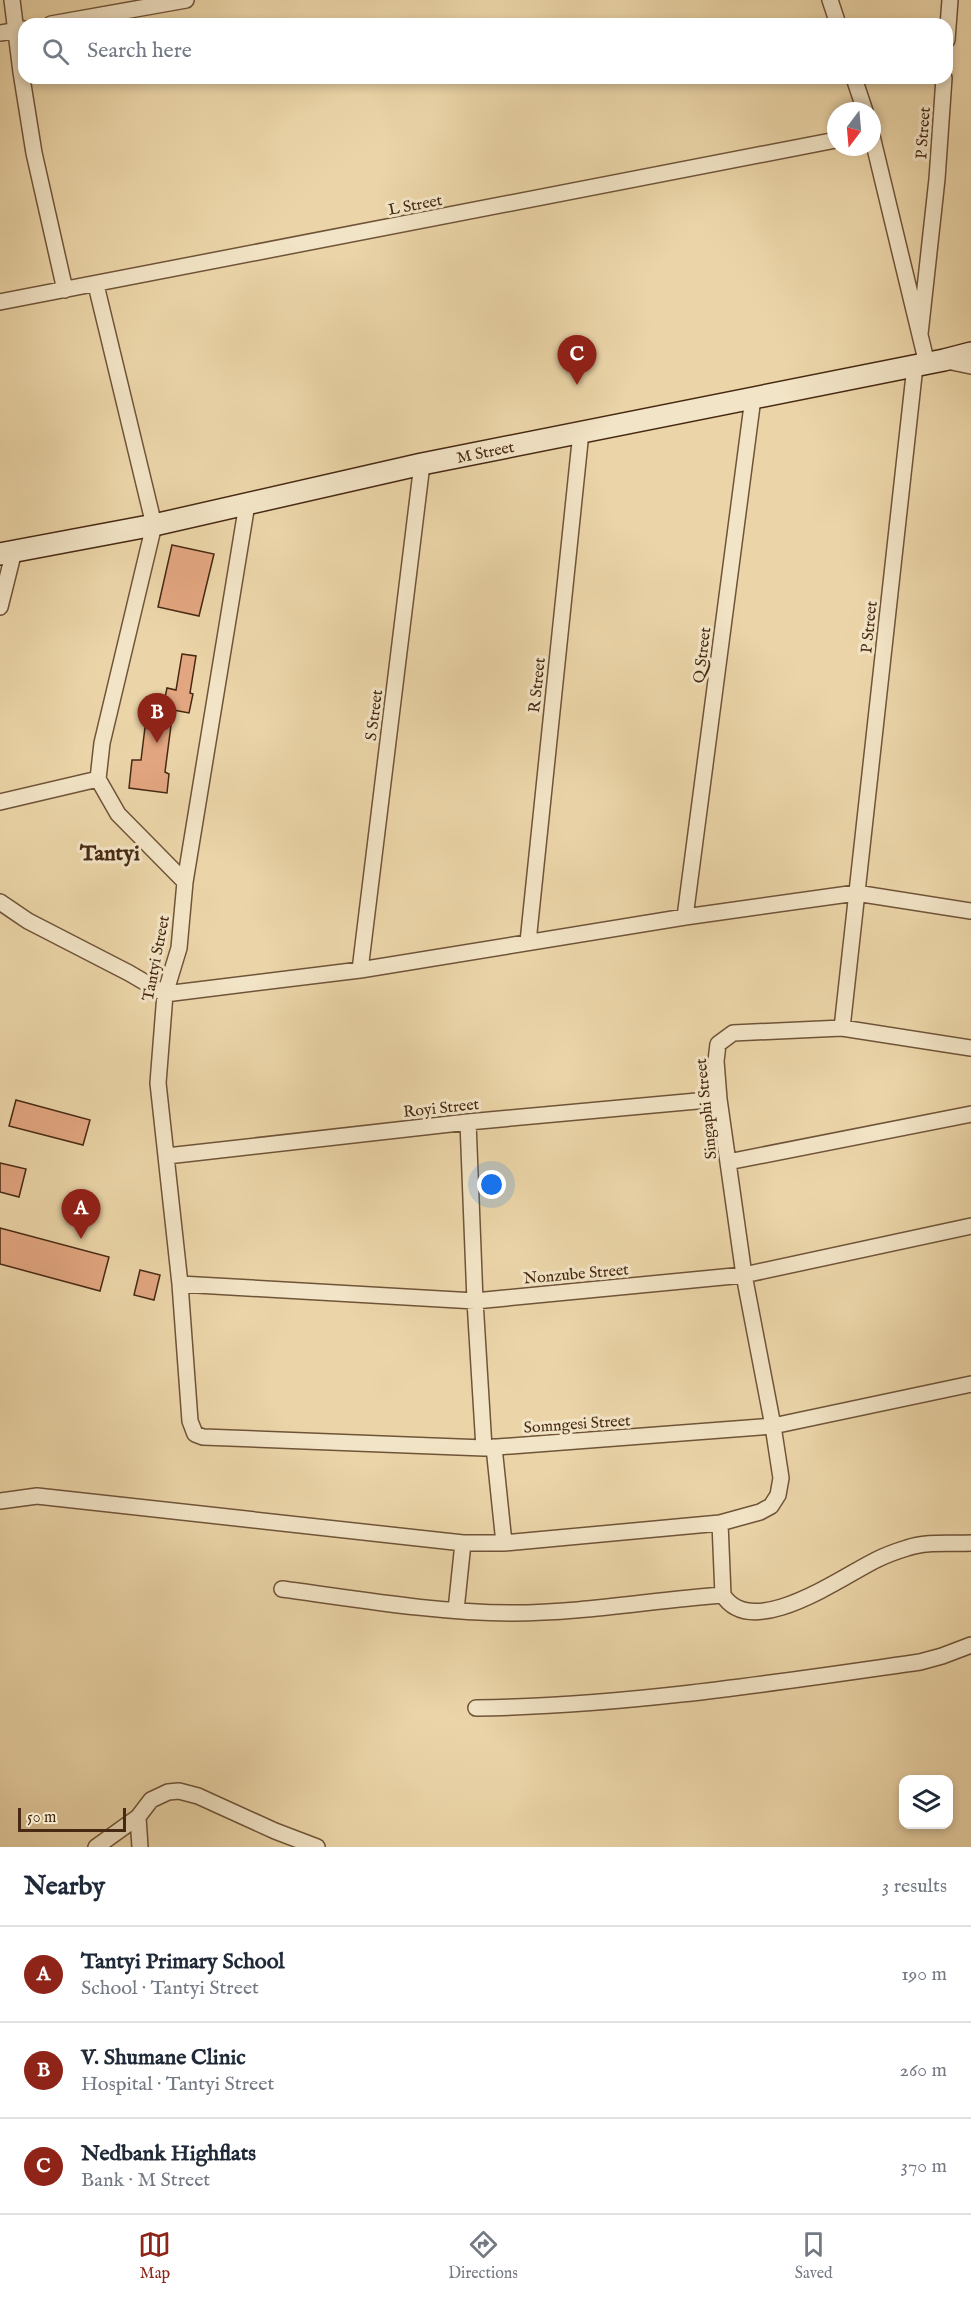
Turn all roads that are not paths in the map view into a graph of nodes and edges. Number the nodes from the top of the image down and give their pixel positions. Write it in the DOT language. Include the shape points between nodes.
graph roads {
  1 [pos="12,0"];
  2 [pos="186,0"];
  3 [pos="830,0"];
  4 [pos="950,0"];
  5 [pos="85,18"];
  6 [pos="836,18"];
  7 [pos="949,18"];
  8 [pos="18,22"];
  9 [pos="18,29"];
  10 [pos="0,33"];
  11 [pos="23,84"];
  12 [pos="856,84"];
  13 [pos="944,84"];
  14 [pos="862,102"];
  15 [pos="827,142"];
  16 [pos="877,156"];
  17 [pos="96,285"];
  18 [pos="65,290"];
  19 [pos="0,302"];
  20 [pos="920,334"];
  21 [pos="971,353"];
  22 [pos="929,363"];
  23 [pos="971,366"];
  24 [pos="753,398"];
  25 [pos="580,432"];
  26 [pos="422,464"];
  27 [pos="247,504"];
  28 [pos="154,525"];
  29 [pos="7,552"];
  30 [pos="0,607"];
  31 [pos="98,779"];
  32 [pos="0,802"];
  33 [pos="185,882"];
  34 [pos="856,893"];
  35 [pos="0,902"];
  36 [pos="971,911"];
  37 [pos="685,917"];
  38 [pos="528,942"];
  39 [pos="360,970"];
  40 [pos="165,994"];
  41 [pos="842,1028"];
  42 [pos="971,1048"];
  43 [pos="719,1099"];
  44 [pos="971,1114"];
  45 [pos="468,1122"];
  46 [pos="167,1156"];
  47 [pos="728,1162"];
  48 [pos="971,1226"];
  49 [pos="744,1275"];
  50 [pos="180,1284"];
  51 [pos="475,1301"];
  52 [pos="971,1384"];
  53 [pos="190,1421"];
  54 [pos="773,1426"];
  55 [pos="489,1448"];
  56 [pos="0,1501"];
  57 [pos="720,1523"];
  58 [pos="463,1543"];
  59 [pos="504,1543"];
  60 [pos="971,1543"];
  61 [pos="282,1589"];
  62 [pos="723,1595"];
  63 [pos="456,1610"];
  64 [pos="971,1645"];
  65 [pos="476,1708"];
  66 [pos="138,1818"];
  67 [pos="96,1847"];
  68 [pos="140,1847"];
  69 [pos="317,1847"];
  1 -- 8 [label="street"];
  2 -- 5 [label="street"];
  3 -- 6 [label="street"];
  4 -- 7 [label="street"];
  9 -- 10 [label="street"];
  11 -- 18 [label="street"];
  12 -- 14 [label="street"];
  13 -- 20 [label="street, P Street"];
  15 -- 17 [label="street, L Street"];
  16 -- 20 [label="street, P Street"];
  17 -- 18 [label="street, L Street"];
  17 -- 28 [label="street"];
  18 -- 19 [label="street, L Street"];
  20 -- 22 [label="street, P Street"];
  21 -- 22 [label="street, M Street"];
  22 -- 23 [label="street"];
  22 -- 24 [label="street, M Street"];
  22 -- 34 [label="street, P Street"];
  24 -- 25 [label="street, M Street"];
  24 -- 37 [label="street, Q Street"];
  25 -- 26 [label="street, M Street"];
  25 -- 38 [label="street, R Street"];
  26 -- 27 [label="street, M Street"];
  26 -- 39 [label="street, S Street"];
  27 -- 28 [label="street, M Street"];
  27 -- 33 [label="street, Tantyi Street"];
  28 -- 29 [label="street, M Street"];
  28 -- 31 [label="street" via="102,743"];
  29 -- 30 [label="street"];
  31 -- 32 [label="street"];
  31 -- 33 [label="street" via="118,814"];
  33 -- 40 [label="street, Tantyi Street" via="179,948"];
  34 -- 36 [label="street"];
  34 -- 37 [label="street"];
  34 -- 41 [label="street, P Street"];
  35 -- 40 [label="street"];
  37 -- 38 [label="street"];
  38 -- 39 [label="street"];
  39 -- 40 [label="street"];
  40 -- 46 [label="street, Tantyi Street" via="159,1083"];
  41 -- 42 [label="street, Singaphi Street"];
  41 -- 43 [label="street, Singaphi Street" via="733,1033 723,1038 716,1049"];
  43 -- 45 [label="street, Royi Street"];
  43 -- 47 [label="street, Singaphi Street"];
  44 -- 47 [label="street"];
  45 -- 46 [label="street, Royi Street"];
  45 -- 51 [label="street"];
  46 -- 50 [label="street, Tantyi Street"];
  47 -- 49 [label="street, Singaphi Street"];
  48 -- 49 [label="street, Nonzube Street"];
  49 -- 51 [label="street, Nonzube Street"];
  49 -- 54 [label="street, Singaphi Street"];
  50 -- 51 [label="street, Nonzube Street"];
  50 -- 53 [label="street, Tantyi Street"];
  51 -- 55 [label="street"];
  52 -- 54 [label="street, Somngesi Street"];
  53 -- 55 [label="street, Somngesi Street" via="195,1434 203,1437"];
  54 -- 55 [label="street, Somngesi Street"];
  54 -- 57 [label="street, Singaphi Street" via="781,1478 778,1495 771,1506 760,1512"];
  55 -- 59 [label="street"];
  56 -- 58 [label="street" via="37,1496"];
  57 -- 59 [label="street"];
  57 -- 62 [label="street"];
  58 -- 59 [label="street"];
  58 -- 63 [label="street"];
  60 -- 62 [label="street" via="910,1547 878,1559 810,1596 768,1611 737,1608"];
  61 -- 63 [label="street"];
  62 -- 63 [label="street" via="542,1613"];
  64 -- 65 [label="street" via="920,1662 750,1686 536,1707"];
  66 -- 67 [label="street"];
  66 -- 68 [label="street"];
  66 -- 69 [label="street" via="151,1800 179,1791"];
}
